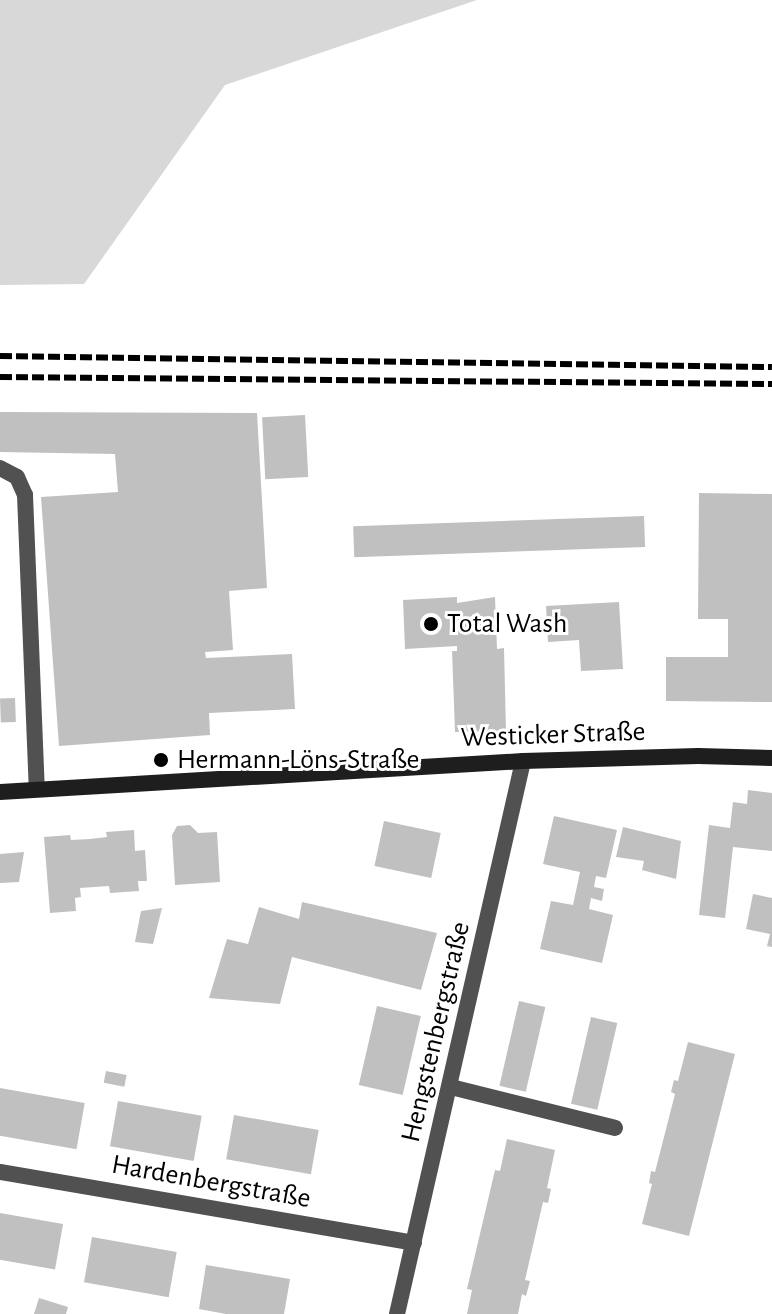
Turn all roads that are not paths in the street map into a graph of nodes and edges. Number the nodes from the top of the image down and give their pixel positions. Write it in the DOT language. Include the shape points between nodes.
graph roads {
  1 [pos="0,468"];
  2 [pos="772,758"];
  3 [pos="523,761"];
  4 [pos="37,789"];
  5 [pos="0,792"];
  6 [pos="451,1087"];
  7 [pos="615,1128"];
  8 [pos="0,1172"];
  9 [pos="414,1243"];
  10 [pos="397,1314"];
  1 -- 4 [label="street" via="17,477 25,495"];
  2 -- 3 [label="main road, Westicker Straße"];
  3 -- 4 [label="main road, Westicker Straße"];
  3 -- 6 [label="street, Hengstenbergstraße"];
  4 -- 5 [label="main road, Westicker Straße"];
  6 -- 7 [label="street"];
  6 -- 9 [label="street, Hengstenbergstraße"];
  8 -- 9 [label="street, Hardenbergstraße"];
  9 -- 10 [label="street, Hengstenbergstraße"];
}
